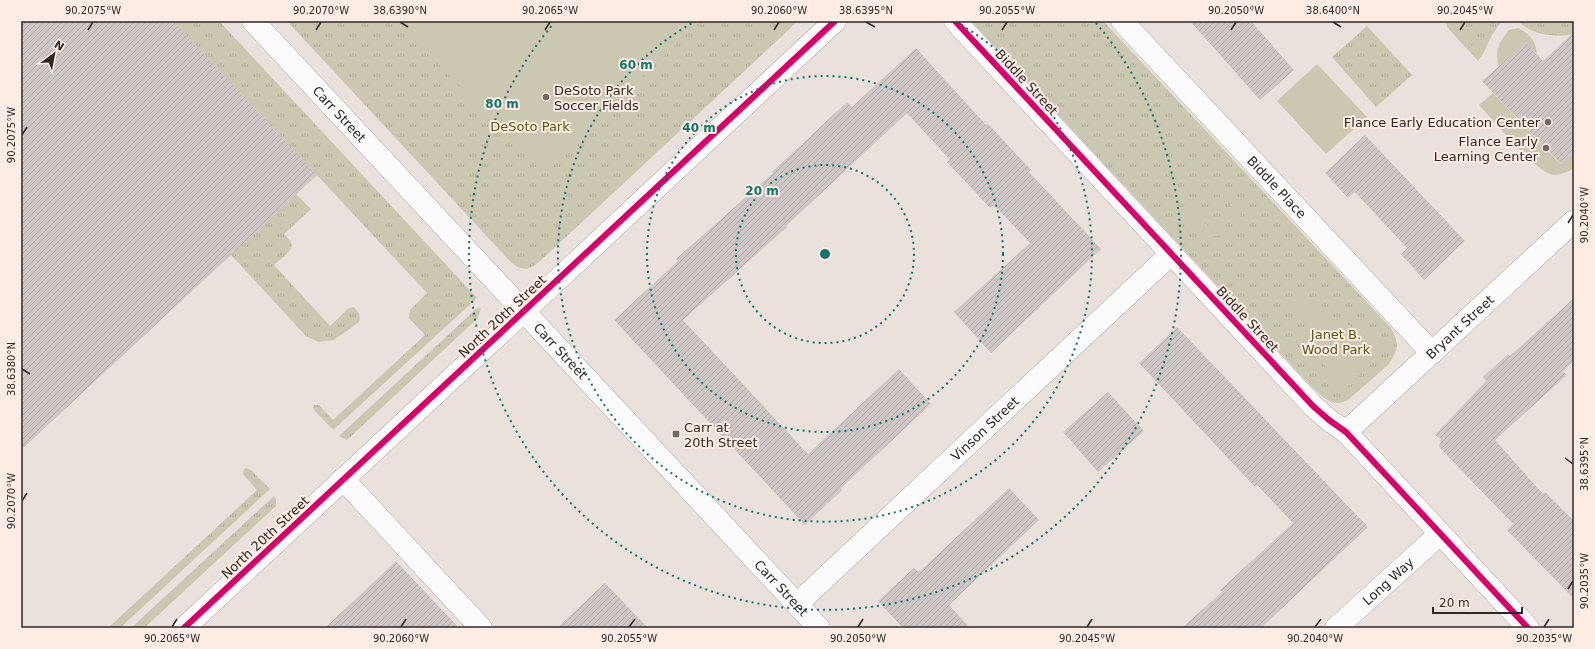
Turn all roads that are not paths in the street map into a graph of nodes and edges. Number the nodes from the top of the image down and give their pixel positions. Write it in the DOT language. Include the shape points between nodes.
graph roads {
  1 [pos="253,21"];
  2 [pos="835,21"];
  3 [pos="955,21"];
  4 [pos="1122,21"];
  5 [pos="1574,221"];
  6 [pos="1172,254"];
  7 [pos="524,310"];
  8 [pos="1432,353"];
  9 [pos="1346,432"];
  10 [pos="343,479"];
  11 [pos="1440,534"];
  12 [pos="797,604"];
  13 [pos="184,628"];
  14 [pos="481,628"];
  15 [pos="820,628"];
  16 [pos="1336,628"];
  17 [pos="1528,628"];
  1 -- 7 [label="street, Carr Street"];
  2 -- 7 [label="street, North 20th Street"];
  3 -- 6 [label="street, Biddle Street"];
  4 -- 8 [label="street, Biddle Place"];
  5 -- 8 [label="street, Bryant Street"];
  6 -- 9 [label="street, Biddle Street" via="1313,406"];
  6 -- 12 [label="street, Vinson Street"];
  7 -- 10 [label="street, North 20th Street"];
  7 -- 12 [label="street, Carr Street"];
  8 -- 9 [label="street, Bryant Street"];
  9 -- 11 [label="street, Biddle Street"];
  10 -- 13 [label="street, North 20th Street"];
  10 -- 14 [label="street"];
  11 -- 16 [label="street, Long Way"];
  11 -- 17 [label="street, Biddle Street"];
  12 -- 15 [label="street, Carr Street"];
}
